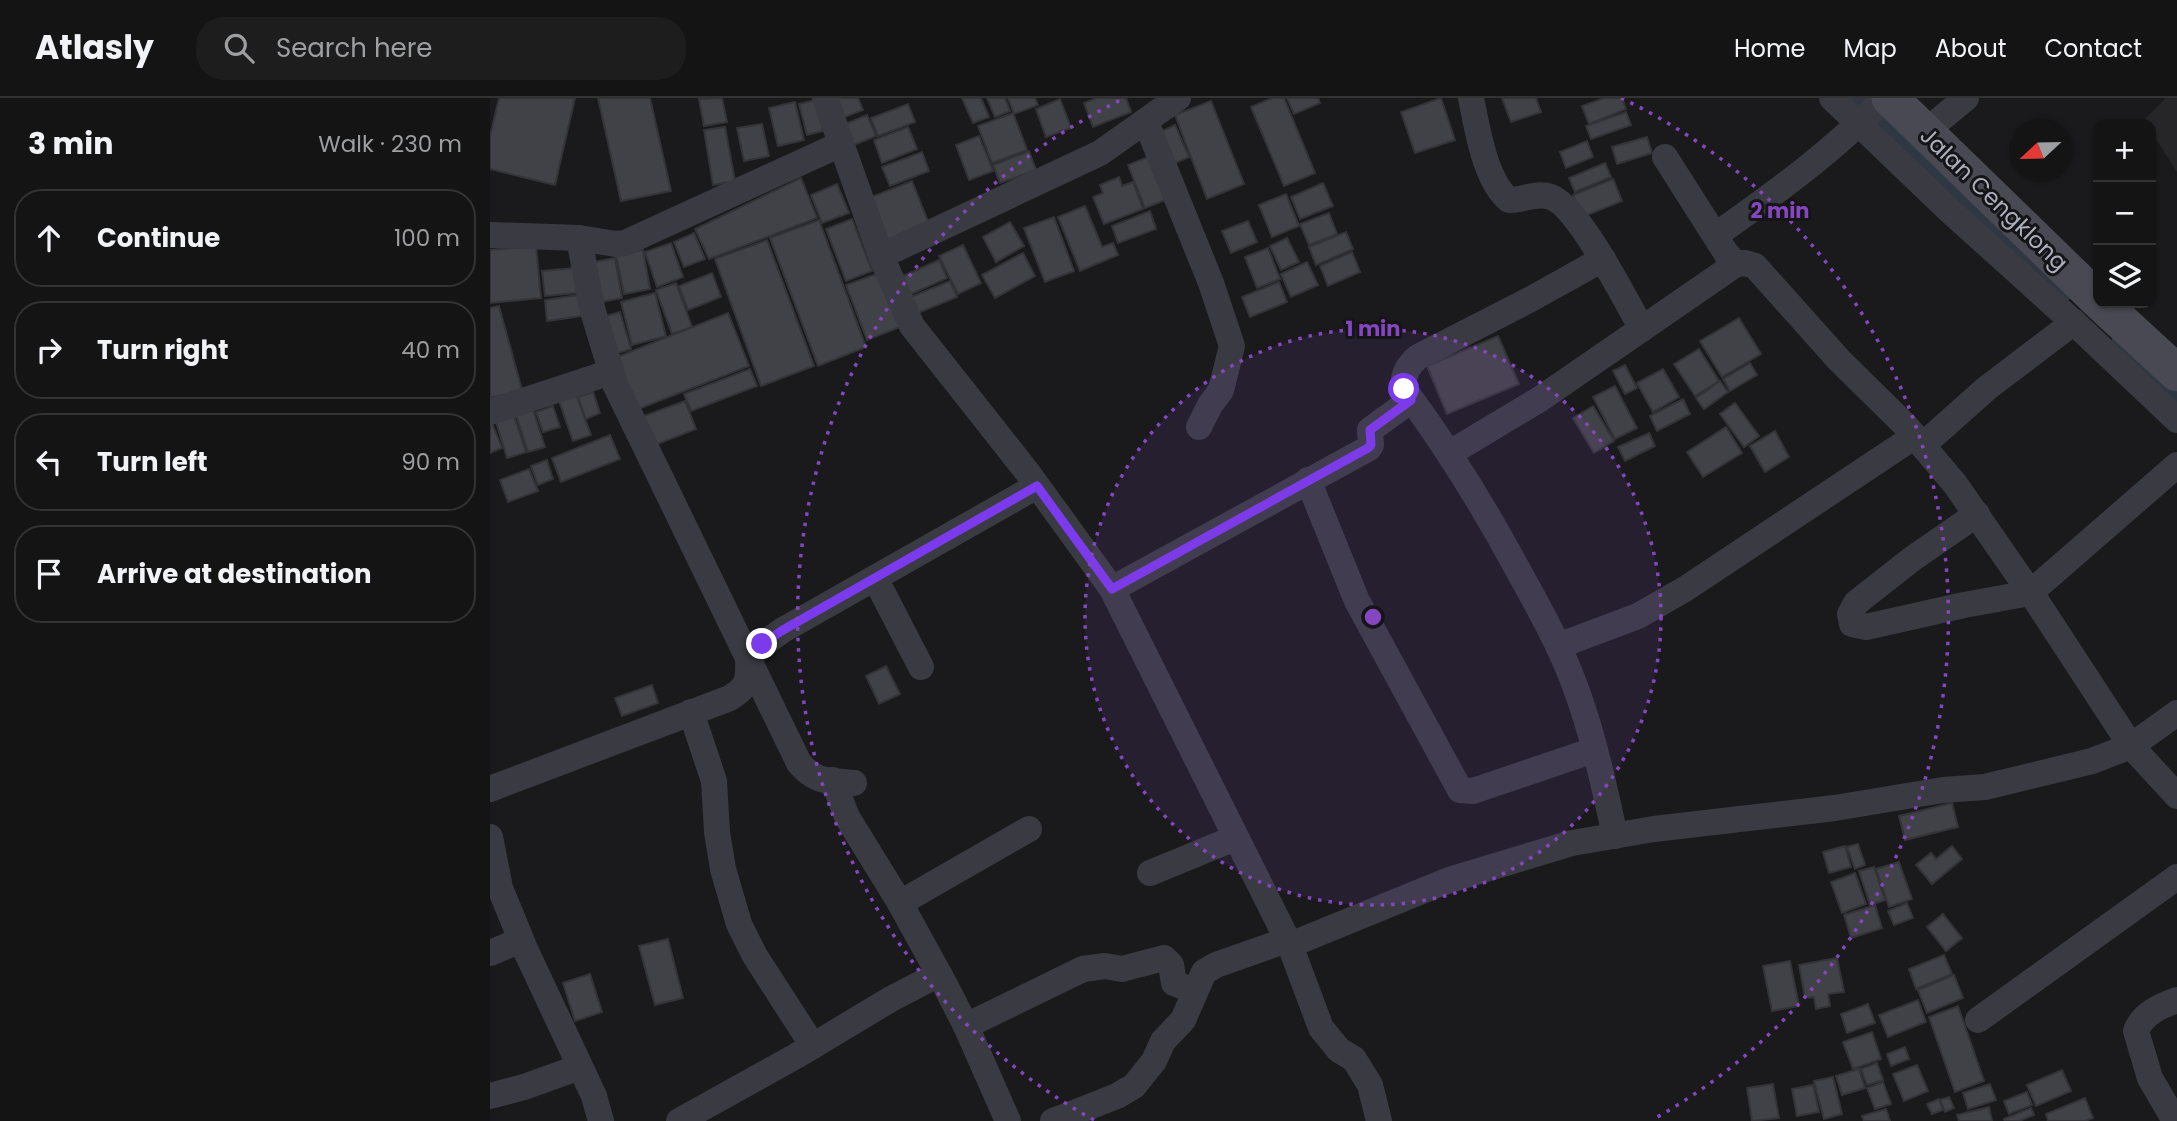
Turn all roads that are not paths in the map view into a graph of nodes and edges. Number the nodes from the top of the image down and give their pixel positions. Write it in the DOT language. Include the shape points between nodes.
graph roads {
  1 [pos="825,98"];
  2 [pos="1471,98"];
  3 [pos="1832,98"];
  4 [pos="1966,98"];
  5 [pos="1162,106"];
  6 [pos="1875,109"];
  7 [pos="1925,132"];
  8 [pos="841,144"];
  9 [pos="1665,157"];
  10 [pos="1964,197"];
  11 [pos="490,235"];
  12 [pos="1716,236"];
  13 [pos="579,238"];
  14 [pos="881,256"];
  15 [pos="1603,259"];
  16 [pos="1736,264"];
  17 [pos="2094,315"];
  18 [pos="1642,329"];
  19 [pos="611,372"];
  20 [pos="2177,373"];
  21 [pos="1411,400"];
  22 [pos="490,412"];
  23 [pos="2177,420"];
  24 [pos="1199,426"];
  25 [pos="1919,441"];
  26 [pos="1450,453"];
  27 [pos="2177,465"];
  28 [pos="1308,480"];
  29 [pos="1037,486"];
  30 [pos="1977,514"];
  31 [pos="875,578"];
  32 [pos="1112,589"];
  33 [pos="2031,593"];
  34 [pos="1558,646"];
  35 [pos="748,655"];
  36 [pos="921,667"];
  37 [pos="691,712"];
  38 [pos="2177,713"];
  39 [pos="2131,746"];
  40 [pos="1594,750"];
  41 [pos="490,789"];
  42 [pos="2177,796"];
  43 [pos="1029,829"];
  44 [pos="1615,836"];
  45 [pos="490,837"];
  46 [pos="1235,838"];
  47 [pos="1150,873"];
  48 [pos="2177,877"];
  49 [pos="495,890"];
  50 [pos="900,903"];
  51 [pos="521,940"];
  52 [pos="1289,943"];
  53 [pos="490,953"];
  54 [pos="939,974"];
  55 [pos="1194,991"];
  56 [pos="2177,999"];
  57 [pos="1978,1020"];
  58 [pos="966,1026"];
  59 [pos="813,1046"];
  60 [pos="580,1067"];
  61 [pos="490,1096"];
  62 [pos="601,1121"];
  63 [pos="679,1121"];
  64 [pos="1008,1121"];
  65 [pos="1053,1121"];
  66 [pos="1379,1121"];
  67 [pos="2175,1121"];
  1 -- 8 [label="street"];
  2 -- 15 [label="street" via="1481,144 1503,195 1509,200 1532,195 1555,198"];
  3 -- 6 [label="street"];
  4 -- 7 [label="street"];
  5 -- 14 [label="street" via="1100,153"];
  5 -- 24 [label="street" via="1232,346 1221,390"];
  6 -- 7 [label="main road, Jalan Cengklong"];
  6 -- 10 [label="street"];
  6 -- 12 [label="street"];
  7 -- 10 [label="main road, Jalan Cengklong"];
  8 -- 13 [label="street" via="625,243"];
  8 -- 14 [label="street"];
  9 -- 12 [label="street"];
  10 -- 17 [label="main road, Jalan Cengklong"];
  11 -- 13 [label="street"];
  12 -- 16 [label="street"];
  13 -- 19 [label="street" via="592,308"];
  14 -- 29 [label="street" via="912,326"];
  15 -- 18 [label="street"];
  15 -- 21 [label="street" via="1418,358 1404,377"];
  16 -- 18 [label="street"];
  16 -- 25 [label="street" via="1755,266"];
  17 -- 20 [label="main road, Jalan Cengklong"];
  17 -- 23 [label="street"];
  17 -- 25 [label="street"];
  18 -- 26 [label="street"];
  19 -- 22 [label="street"];
  19 -- 35 [label="street"];
  21 -- 26 [label="street"];
  21 -- 28 [label="street" via="1370,430 1368,448"];
  25 -- 30 [label="street"];
  25 -- 34 [label="street" via="1666,601"];
  26 -- 34 [label="street"];
  27 -- 33 [label="street"];
  28 -- 32 [label="street"];
  28 -- 40 [label="street" via="1357,601 1460,790 1473,791"];
  29 -- 31 [label="street"];
  29 -- 32 [label="street"];
  30 -- 33 [label="street"];
  30 -- 33 [label="street" via="1856,603 1850,614 1852,624 1867,627"];
  31 -- 35 [label="street"];
  31 -- 36 [label="street"];
  32 -- 46 [label="street"];
  33 -- 39 [label="street"];
  34 -- 40 [label="street"];
  35 -- 37 [label="street" via="748,680 743,690"];
  35 -- 50 [label="street" via="799,763 810,776 844,781 847,817"];
  37 -- 41 [label="street"];
  37 -- 59 [label="street" via="714,781 723,869 739,924"];
  38 -- 39 [label="street"];
  39 -- 42 [label="street"];
  39 -- 44 [label="street" via="2092,761 1985,787"];
  40 -- 44 [label="street"];
  43 -- 50 [label="street"];
  44 -- 52 [label="street" via="1572,843 1449,880"];
  45 -- 49 [label="street"];
  46 -- 47 [label="street"];
  46 -- 52 [label="street"];
  48 -- 57 [label="street"];
  49 -- 51 [label="street"];
  50 -- 54 [label="street"];
  51 -- 53 [label="street"];
  51 -- 60 [label="street"];
  52 -- 55 [label="street" via="1216,965 1204,972"];
  52 -- 66 [label="street" via="1321,1028 1339,1050 1354,1059 1370,1085"];
  54 -- 58 [label="street"];
  54 -- 59 [label="street"];
  55 -- 58 [label="street" via="1174,983 1171,965 1163,958 1122,969 1091,967"];
  55 -- 65 [label="street" via="1183,1020 1163,1041 1134,1086"];
  56 -- 67 [label="street" via="2154,1010 2136,1031 2150,1078"];
  58 -- 64 [label="street"];
  59 -- 63 [label="street"];
  60 -- 61 [label="street"];
  60 -- 62 [label="street"];
}
